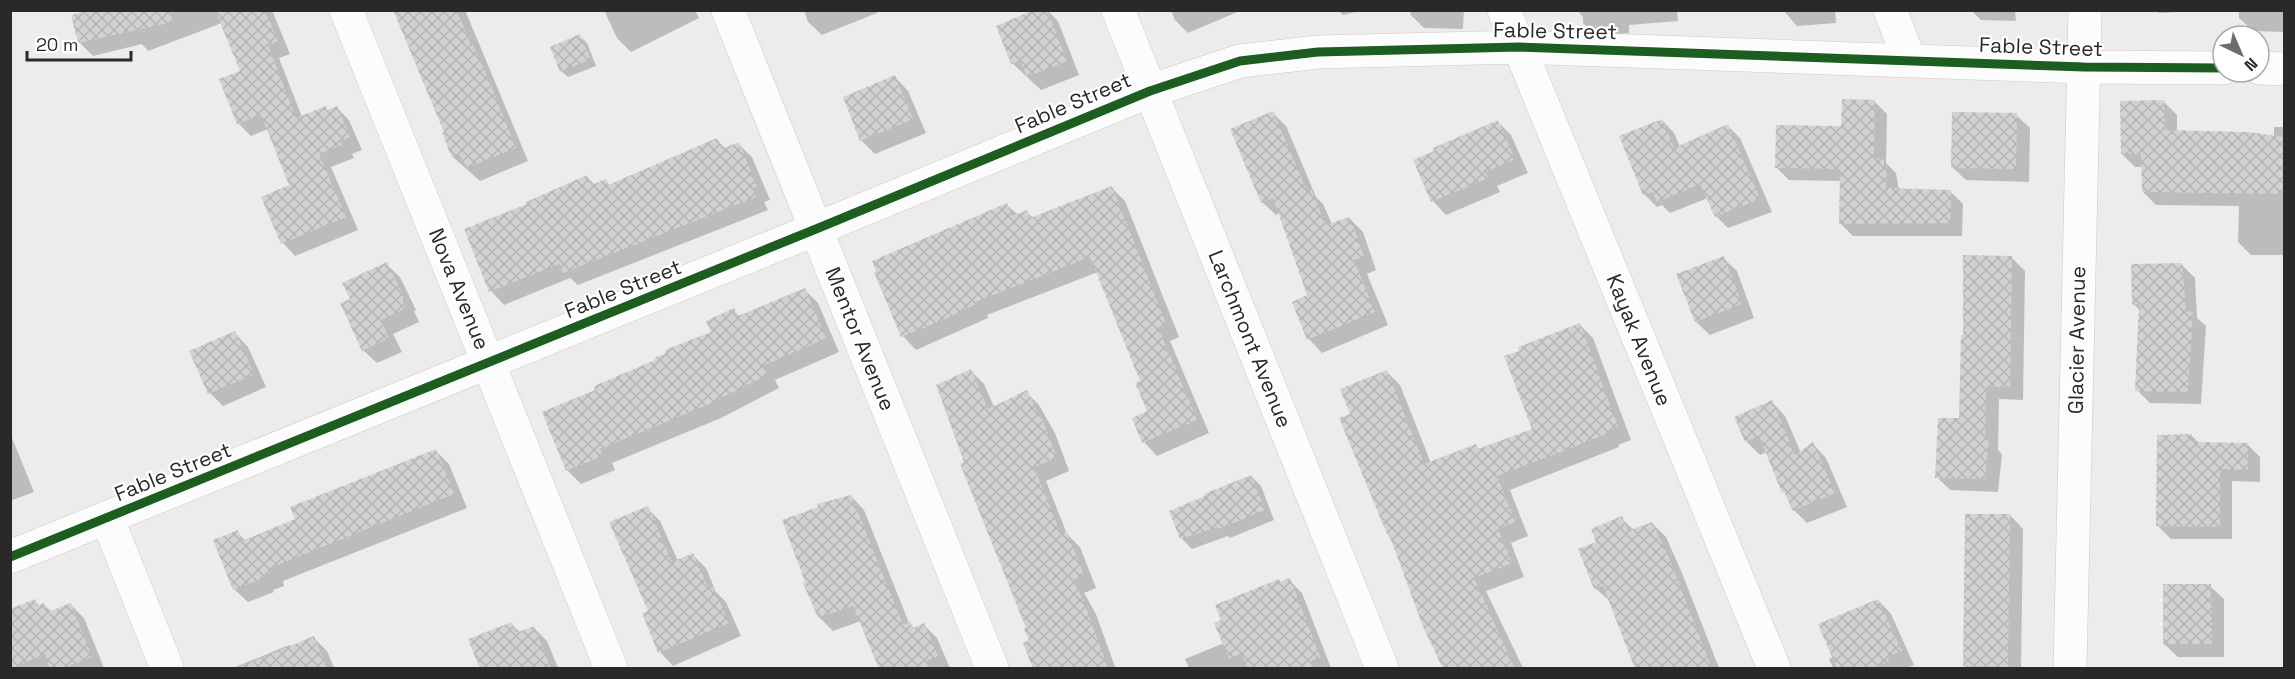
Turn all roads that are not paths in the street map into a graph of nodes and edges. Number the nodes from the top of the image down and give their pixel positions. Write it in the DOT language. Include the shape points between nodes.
graph roads {
  1 [pos="346,10"];
  2 [pos="728,10"];
  3 [pos="1118,10"];
  4 [pos="1504,10"];
  5 [pos="1890,10"];
  6 [pos="2085,10"];
  7 [pos="1519,47"];
  8 [pos="1909,59"];
  9 [pos="2084,67"];
  10 [pos="2211,68"];
  11 [pos="1150,91"];
  12 [pos="816,229"];
  13 [pos="489,363"];
  14 [pos="107,518"];
  15 [pos="10,557"];
  16 [pos="167,669"];
  17 [pos="611,669"];
  18 [pos="992,669"];
  19 [pos="1382,669"];
  20 [pos="1773,669"];
  21 [pos="2070,669"];
  1 -- 13 [label="street, Nova Avenue"];
  2 -- 12 [label="street, Mentor Avenue"];
  3 -- 11 [label="street, Larchmont Avenue"];
  4 -- 7 [label="street, Kayak Avenue"];
  5 -- 8 [label="street"];
  6 -- 9 [label="street, Glacier Avenue"];
  7 -- 8 [label="street, Fable Street"];
  7 -- 11 [label="street, Fable Street" via="1273,56 1222,65"];
  7 -- 20 [label="street, Kayak Avenue"];
  8 -- 9 [label="street, Fable Street"];
  9 -- 10 [label="street, Fable Street"];
  9 -- 21 [label="street, Glacier Avenue"];
  11 -- 12 [label="street, Fable Street"];
  11 -- 19 [label="street, Larchmont Avenue"];
  12 -- 13 [label="street, Fable Street"];
  12 -- 18 [label="street, Mentor Avenue"];
  13 -- 14 [label="street, Fable Street"];
  13 -- 17 [label="street, Nova Avenue"];
  14 -- 15 [label="street, Fable Street"];
  14 -- 16 [label="street"];
}
